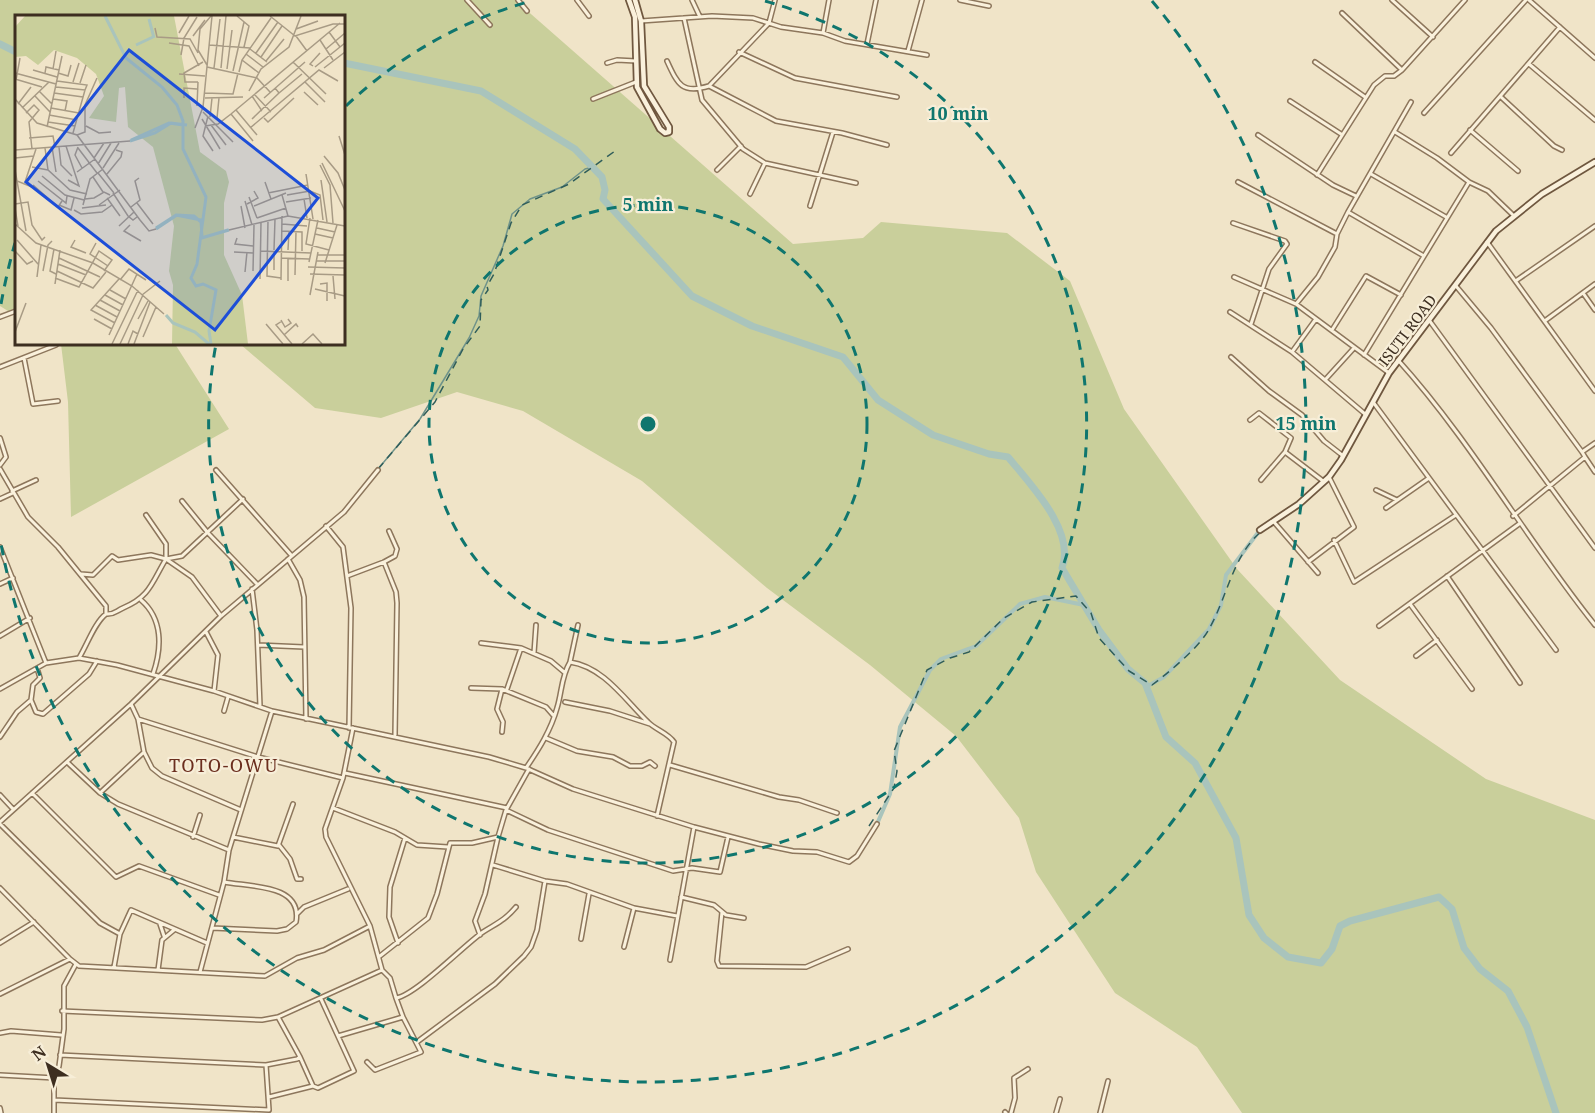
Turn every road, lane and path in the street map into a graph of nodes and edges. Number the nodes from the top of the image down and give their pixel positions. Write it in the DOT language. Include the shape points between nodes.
graph roads {
  1 [pos="467,0"];
  2 [pos="519,0"];
  3 [pos="577,0"];
  4 [pos="629,0"];
  5 [pos="635,0"];
  6 [pos="692,0"];
  7 [pos="775,0"];
  8 [pos="829,0"];
  9 [pos="876,0"];
  10 [pos="922,0"];
  11 [pos="960,0"];
  12 [pos="1392,0"];
  13 [pos="1528,0"];
  14 [pos="1462,1"];
  15 [pos="989,6"];
  16 [pos="526,11"];
  17 [pos="1342,13"];
  18 [pos="589,16"];
  19 [pos="700,17"];
  20 [pos="684,18"];
  21 [pos="642,21"];
  22 [pos="769,22"];
  23 [pos="490,25"];
  24 [pos="1560,27"];
  25 [pos="823,33"];
  26 [pos="1433,37"];
  27 [pos="867,44"];
  28 [pos="908,51"];
  29 [pos="739,52"];
  30 [pos="927,55"];
  31 [pos="1595,58"];
  32 [pos="636,61"];
  33 [pos="667,61"];
  34 [pos="1315,62"];
  35 [pos="607,63"];
  36 [pos="1529,64"];
  37 [pos="1402,70"];
  38 [pos="636,82"];
  39 [pos="709,86"];
  40 [pos="701,90"];
  41 [pos="897,97"];
  42 [pos="1365,97"];
  43 [pos="1501,97"];
  44 [pos="593,99"];
  45 [pos="1290,101"];
  46 [pos="1411,102"];
  47 [pos="1424,113"];
  48 [pos="1595,120"];
  49 [pos="1470,130"];
  50 [pos="833,132"];
  51 [pos="1395,132"];
  52 [pos="1341,134"];
  53 [pos="1258,135"];
  54 [pos="887,145"];
  55 [pos="741,146"];
  56 [pos="1562,150"];
  57 [pos="1451,153"];
  58 [pos="1595,162"];
  59 [pos="765,163"];
  60 [pos="717,170"];
  61 [pos="1518,171"];
  62 [pos="1371,174"];
  63 [pos="1317,175"];
  64 [pos="820,176"];
  65 [pos="1238,182"];
  66 [pos="1469,182"];
  67 [pos="856,183"];
  68 [pos="750,194"];
  69 [pos="1356,196"];
  70 [pos="810,206"];
  71 [pos="1348,212"];
  72 [pos="1513,215"];
  73 [pos="1446,217"];
  74 [pos="1233,224"];
  75 [pos="1595,226"];
  76 [pos="1337,234"];
  77 [pos="1488,242"];
  78 [pos="1424,256"];
  79 [pos="1234,277"];
  80 [pos="1517,280"];
  81 [pos="1595,284"];
  82 [pos="1456,286"];
  83 [pos="1264,289"];
  84 [pos="1583,293"];
  85 [pos="1401,296"];
  86 [pos="1296,304"];
  87 [pos="1595,310"];
  88 [pos="15,311"];
  89 [pos="1230,312"];
  90 [pos="0,318"];
  91 [pos="1316,319"];
  92 [pos="1429,320"];
  93 [pos="1546,321"];
  94 [pos="1251,324"];
  95 [pos="1332,330"];
  96 [pos="56,345"];
  97 [pos="1354,348"];
  98 [pos="1292,352"];
  99 [pos="1364,355"];
  100 [pos="1231,357"];
  101 [pos="24,358"];
  102 [pos="1398,360"];
  103 [pos="0,367"];
  104 [pos="1389,372"];
  105 [pos="1325,380"];
  106 [pos="1595,391"];
  107 [pos="58,401"];
  108 [pos="1372,401"];
  109 [pos="1365,414"];
  110 [pos="1250,420"];
  111 [pos="0,438"];
  112 [pos="1595,443"];
  113 [pos="1,444"];
  114 [pos="1285,452"];
  115 [pos="1582,453"];
  116 [pos="1342,455"];
  117 [pos="1585,457"];
  118 [pos="0,467"];
  119 [pos="216,470"];
  120 [pos="378,470"];
  121 [pos="1595,471"];
  122 [pos="1329,477"];
  123 [pos="1429,478"];
  124 [pos="36,480"];
  125 [pos="1261,480"];
  126 [pos="1323,482"];
  127 [pos="1548,487"];
  128 [pos="1376,490"];
  129 [pos="12,492"];
  130 [pos="0,499"];
  131 [pos="243,499"];
  132 [pos="1397,500"];
  133 [pos="182,501"];
  134 [pos="1386,508"];
  135 [pos="146,515"];
  136 [pos="1456,515"];
  137 [pos="1513,516"];
  138 [pos="1274,521"];
  139 [pos="1519,524"];
  140 [pos="326,526"];
  141 [pos="1260,530"];
  142 [pos="389,531"];
  143 [pos="208,533"];
  144 [pos="1334,540"];
  145 [pos="0,547"];
  146 [pos="1595,548"];
  147 [pos="1482,551"];
  148 [pos="292,556"];
  149 [pos="166,559"];
  150 [pos="288,559"];
  151 [pos="384,562"];
  152 [pos="1308,562"];
  153 [pos="1318,573"];
  154 [pos="80,574"];
  155 [pos="93,575"];
  156 [pos="347,576"];
  157 [pos="1448,576"];
  158 [pos="13,578"];
  159 [pos="0,584"];
  160 [pos="89,584"];
  161 [pos="257,584"];
  162 [pos="252,589"];
  163 [pos="141,600"];
  164 [pos="1410,604"];
  165 [pos="106,614"];
  166 [pos="221,616"];
  167 [pos="30,618"];
  168 [pos="536,625"];
  169 [pos="578,625"];
  170 [pos="1595,625"];
  171 [pos="1379,626"];
  172 [pos="206,632"];
  173 [pos="0,636"];
  174 [pos="1437,640"];
  175 [pos="481,643"];
  176 [pos="258,645"];
  177 [pos="304,647"];
  178 [pos="521,648"];
  179 [pos="1556,650"];
  180 [pos="534,653"];
  181 [pos="1416,656"];
  182 [pos="79,658"];
  183 [pos="97,661"];
  184 [pos="570,662"];
  185 [pos="46,663"];
  186 [pos="37,668"];
  187 [pos="564,672"];
  188 [pos="153,674"];
  189 [pos="160,676"];
  190 [pos="1520,683"];
  191 [pos="471,688"];
  192 [pos="0,689"];
  193 [pos="505,689"];
  194 [pos="1472,689"];
  195 [pos="214,692"];
  196 [pos="228,697"];
  197 [pos="31,700"];
  198 [pos="565,702"];
  199 [pos="131,704"];
  200 [pos="260,706"];
  201 [pos="224,711"];
  202 [pos="272,711"];
  203 [pos="553,715"];
  204 [pos="306,719"];
  205 [pos="138,720"];
  206 [pos="650,724"];
  207 [pos="351,728"];
  208 [pos="502,732"];
  209 [pos="395,735"];
  210 [pos="0,737"];
  211 [pos="546,738"];
  212 [pos="144,752"];
  213 [pos="258,757"];
  214 [pos="67,762"];
  215 [pos="670,765"];
  216 [pos="655,766"];
  217 [pos="527,768"];
  218 [pos="344,775"];
  219 [pos="32,793"];
  220 [pos="100,793"];
  221 [pos="0,795"];
  222 [pos="293,804"];
  223 [pos="333,808"];
  224 [pos="13,809"];
  225 [pos="506,809"];
  226 [pos="241,810"];
  227 [pos="837,813"];
  228 [pos="200,815"];
  229 [pos="657,816"];
  230 [pos="0,823"];
  231 [pos="877,824"];
  232 [pos="694,827"];
  233 [pos="193,837"];
  234 [pos="233,837"];
  235 [pos="498,837"];
  236 [pos="728,837"];
  237 [pos="405,838"];
  238 [pos="279,845"];
  239 [pos="448,847"];
  240 [pos="229,850"];
  241 [pos="492,865"];
  242 [pos="687,869"];
  243 [pos="301,879"];
  244 [pos="545,881"];
  245 [pos="224,882"];
  246 [pos="349,889"];
  247 [pos="1,891"];
  248 [pos="589,894"];
  249 [pos="219,895"];
  250 [pos="681,897"];
  251 [pos="294,905"];
  252 [pos="304,907"];
  253 [pos="516,907"];
  254 [pos="634,908"];
  255 [pos="722,912"];
  256 [pos="297,914"];
  257 [pos="677,916"];
  258 [pos="744,918"];
  259 [pos="34,922"];
  260 [pos="159,922"];
  261 [pos="370,926"];
  262 [pos="212,928"];
  263 [pos="175,930"];
  264 [pos="120,934"];
  265 [pos="480,935"];
  266 [pos="164,936"];
  267 [pos="581,939"];
  268 [pos="207,943"];
  269 [pos="398,943"];
  270 [pos="0,944"];
  271 [pos="624,947"];
  272 [pos="848,949"];
  273 [pos="380,956"];
  274 [pos="70,959"];
  275 [pos="670,960"];
  276 [pos="76,964"];
  277 [pos="114,968"];
  278 [pos="158,970"];
  279 [pos="382,970"];
  280 [pos="200,972"];
  281 [pos="0,994"];
  282 [pos="396,998"];
  283 [pos="321,999"];
  284 [pos="62,1011"];
  285 [pos="278,1017"];
  286 [pos="403,1017"];
  287 [pos="0,1033"];
  288 [pos="62,1035"];
  289 [pos="338,1036"];
  290 [pos="417,1042"];
  291 [pos="60,1055"];
  292 [pos="300,1057"];
  293 [pos="368,1062"];
  294 [pos="266,1065"];
  295 [pos="1028,1069"];
  296 [pos="0,1075"];
  297 [pos="55,1078"];
  298 [pos="1108,1081"];
  299 [pos="313,1086"];
  300 [pos="269,1097"];
  301 [pos="1060,1099"];
  302 [pos="54,1100"];
  303 [pos="0,1108"];
  304 [pos="269,1112"];
  305 [pos="1,1113"];
  306 [pos="54,1113"];
  307 [pos="1011,1113"];
  308 [pos="1056,1113"];
  309 [pos="1100,1113"];
  1 -- 23 [label="street"];
  2 -- 16 [label="street"];
  3 -- 18 [label="street"];
  4 -- 32 [label="street" via="635,17"];
  5 -- 21 [label="street"];
  6 -- 19 [label="street"];
  7 -- 22 [label="street"];
  8 -- 25 [label="street"];
  9 -- 27 [label="street"];
  10 -- 28 [label="street"];
  11 -- 15 [label="street"];
  12 -- 26 [label="street"];
  13 -- 24 [label="street"];
  13 -- 47 [label="street"];
  14 -- 26 [label="street"];
  17 -- 37 [label="street"];
  19 -- 20 [label="street"];
  19 -- 22 [label="street"];
  20 -- 21 [label="street"];
  20 -- 40 [label="street"];
  21 -- 38 [label="street" via="644,86 669,128 667,133 660,129"];
  22 -- 25 [label="street"];
  22 -- 29 [label="street"];
  24 -- 31 [label="street"];
  24 -- 36 [label="street"];
  25 -- 27 [label="street" via="845,42"];
  26 -- 37 [label="street"];
  27 -- 28 [label="street"];
  28 -- 30 [label="street"];
  29 -- 39 [label="street"];
  29 -- 41 [label="street" via="810,82"];
  32 -- 35 [label="street"];
  32 -- 38 [label="street"];
  33 -- 40 [label="street" via="681,87"];
  34 -- 42 [label="street"];
  36 -- 43 [label="street"];
  36 -- 48 [label="street"];
  37 -- 42 [label="street" via="1385,76"];
  38 -- 44 [label="street"];
  39 -- 40 [label="street"];
  39 -- 50 [label="street" via="776,121"];
  40 -- 55 [label="street" via="702,100"];
  42 -- 52 [label="street"];
  43 -- 49 [label="street"];
  43 -- 56 [label="street"];
  45 -- 52 [label="street"];
  46 -- 51 [label="street"];
  49 -- 57 [label="street"];
  49 -- 61 [label="street"];
  50 -- 54 [label="street"];
  50 -- 64 [label="street"];
  51 -- 62 [label="street"];
  51 -- 66 [label="street"];
  52 -- 63 [label="street"];
  53 -- 63 [label="street"];
  55 -- 59 [label="street"];
  55 -- 60 [label="street"];
  58 -- 72 [label="street, ISUTI ROAD"];
  59 -- 64 [label="street"];
  59 -- 68 [label="street"];
  62 -- 69 [label="street"];
  62 -- 73 [label="street"];
  63 -- 69 [label="street"];
  64 -- 67 [label="street"];
  64 -- 70 [label="street"];
  65 -- 76 [label="street"];
  66 -- 72 [label="street" via="1488,191"];
  66 -- 73 [label="street"];
  69 -- 71 [label="street"];
  71 -- 76 [label="street"];
  71 -- 78 [label="street"];
  72 -- 77 [label="street, ISUTI ROAD"];
  73 -- 78 [label="street"];
  74 -- 83 [label="street" via="1286,242 1269,269"];
  75 -- 80 [label="street"];
  76 -- 86 [label="street" via="1335,247 1318,277"];
  77 -- 80 [label="street"];
  77 -- 82 [label="street, ISUTI ROAD"];
  78 -- 85 [label="street"];
  79 -- 83 [label="street"];
  80 -- 93 [label="street"];
  81 -- 84 [label="street"];
  82 -- 92 [label="street, ISUTI ROAD"];
  82 -- 115 [label="street"];
  83 -- 86 [label="street"];
  83 -- 94 [label="street"];
  84 -- 87 [label="street"];
  84 -- 93 [label="street"];
  85 -- 95 [label="street" via="1366,276"];
  85 -- 99 [label="street"];
  86 -- 91 [label="street"];
  88 -- 90 [label="street"];
  89 -- 94 [label="street"];
  91 -- 95 [label="street"];
  91 -- 98 [label="street"];
  92 -- 102 [label="street, ISUTI ROAD"];
  92 -- 127 [label="street"];
  93 -- 106 [label="street"];
  94 -- 98 [label="street"];
  95 -- 97 [label="street"];
  96 -- 101 [label="street"];
  97 -- 99 [label="street"];
  97 -- 105 [label="street"];
  98 -- 105 [label="street"];
  99 -- 104 [label="street"];
  100 -- 116 [label="street" via="1302,415"];
  101 -- 103 [label="street"];
  101 -- 107 [label="street" via="33,404"];
  102 -- 104 [label="street, ISUTI ROAD"];
  102 -- 137 [label="street" via="1425,390"];
  104 -- 108 [label="street, ISUTI ROAD"];
  105 -- 109 [label="street"];
  108 -- 109 [label="street, ISUTI ROAD"];
  108 -- 123 [label="street"];
  109 -- 116 [label="street, ISUTI ROAD"];
  110 -- 114 [label="street" via="1259,413 1290,436"];
  111 -- 113 [label="street"];
  112 -- 115 [label="street"];
  113 -- 118 [label="street" via="6,457"];
  114 -- 125 [label="street"];
  114 -- 126 [label="street"];
  115 -- 117 [label="street"];
  116 -- 122 [label="street, ISUTI ROAD"];
  117 -- 121 [label="street"];
  117 -- 127 [label="street"];
  118 -- 129 [label="street"];
  119 -- 131 [label="street"];
  120 -- 140 [label="street" via="358,496"];
  122 -- 126 [label="street, ISUTI ROAD"];
  122 -- 144 [label="street" via="1354,527"];
  123 -- 132 [label="street"];
  123 -- 136 [label="street"];
  124 -- 129 [label="street"];
  126 -- 138 [label="street, ISUTI ROAD"];
  127 -- 137 [label="street"];
  127 -- 146 [label="street"];
  128 -- 132 [label="street"];
  129 -- 130 [label="street"];
  129 -- 154 [label="street" via="28,517"];
  131 -- 143 [label="street"];
  131 -- 148 [label="street"];
  132 -- 134 [label="street"];
  133 -- 143 [label="street"];
  135 -- 149 [label="street" via="166,544"];
  136 -- 144 [label="street" via="1354,582"];
  136 -- 147 [label="street"];
  137 -- 139 [label="street"];
  138 -- 141 [label="street, ISUTI ROAD"];
  138 -- 152 [label="street"];
  139 -- 147 [label="street"];
  139 -- 170 [label="street"];
  140 -- 148 [label="street"];
  140 -- 156 [label="street" via="343,547"];
  142 -- 151 [label="street" via="397,549 395,556"];
  143 -- 149 [label="street" via="182,556"];
  143 -- 161 [label="street"];
  144 -- 152 [label="street"];
  145 -- 158 [label="street"];
  147 -- 157 [label="street"];
  147 -- 179 [label="street"];
  148 -- 150 [label="street"];
  149 -- 155 [label="street" via="151,555 118,561 112,556"];
  149 -- 163 [label="street"];
  149 -- 166 [label="street" via="192,577"];
  150 -- 161 [label="street"];
  150 -- 177 [label="street" via="304,597"];
  151 -- 156 [label="street"];
  151 -- 209 [label="street" via="397,603"];
  152 -- 153 [label="street"];
  154 -- 155 [label="street"];
  154 -- 160 [label="street"];
  155 -- 160 [label="street"];
  156 -- 207 [label="street"];
  157 -- 164 [label="street"];
  157 -- 190 [label="street"];
  158 -- 159 [label="street"];
  158 -- 167 [label="street"];
  160 -- 165 [label="street" via="106,606"];
  161 -- 162 [label="street"];
  162 -- 166 [label="street"];
  162 -- 176 [label="street"];
  163 -- 165 [label="street"];
  163 -- 188 [label="street" via="159,627 159,656"];
  164 -- 171 [label="street"];
  164 -- 174 [label="street"];
  165 -- 182 [label="street" via="96,622"];
  166 -- 172 [label="street"];
  167 -- 173 [label="street"];
  167 -- 185 [label="street"];
  168 -- 180 [label="street"];
  169 -- 184 [label="street"];
  172 -- 189 [label="street"];
  172 -- 195 [label="street" via="218,655"];
  174 -- 181 [label="street"];
  174 -- 194 [label="street"];
  175 -- 178 [label="street"];
  176 -- 177 [label="street"];
  176 -- 200 [label="street"];
  177 -- 204 [label="street"];
  178 -- 180 [label="street"];
  178 -- 193 [label="street"];
  180 -- 187 [label="street"];
  182 -- 183 [label="street"];
  182 -- 185 [label="street"];
  183 -- 188 [label="street"];
  183 -- 197 [label="street" via="89,674 44,714 36,712"];
  184 -- 187 [label="street"];
  184 -- 206 [label="street" via="584,664 603,676"];
  185 -- 186 [label="street"];
  186 -- 192 [label="street"];
  186 -- 197 [label="street" via="40,678 33,686"];
  187 -- 203 [label="street"];
  188 -- 189 [label="street"];
  189 -- 195 [label="street"];
  189 -- 199 [label="street"];
  191 -- 193 [label="street"];
  193 -- 203 [label="street" via="546,707"];
  193 -- 208 [label="street" via="498,709"];
  195 -- 196 [label="street"];
  196 -- 200 [label="street"];
  196 -- 201 [label="street"];
  197 -- 210 [label="street" via="17,712"];
  198 -- 206 [label="street"];
  199 -- 205 [label="street"];
  199 -- 214 [label="street"];
  200 -- 202 [label="street"];
  202 -- 204 [label="street"];
  202 -- 213 [label="street"];
  203 -- 211 [label="street"];
  204 -- 207 [label="street"];
  205 -- 212 [label="street"];
  205 -- 213 [label="street"];
  206 -- 215 [label="street" via="674,742"];
  207 -- 209 [label="street"];
  207 -- 218 [label="street"];
  209 -- 217 [label="street"];
  211 -- 216 [label="street" via="577,751 613,757 630,766 650,762"];
  211 -- 217 [label="street"];
  212 -- 220 [label="street"];
  212 -- 226 [label="street" via="152,768 162,776"];
  213 -- 218 [label="street"];
  213 -- 226 [label="street"];
  214 -- 219 [label="street"];
  214 -- 220 [label="street"];
  215 -- 227 [label="street"];
  215 -- 229 [label="street"];
  217 -- 225 [label="street"];
  217 -- 229 [label="street" via="573,789"];
  218 -- 223 [label="street"];
  218 -- 225 [label="street" via="371,777"];
  219 -- 224 [label="street"];
  219 -- 249 [label="street" via="116,877 139,866"];
  220 -- 233 [label="street"];
  221 -- 224 [label="street"];
  222 -- 238 [label="street"];
  223 -- 237 [label="street"];
  223 -- 246 [label="street" via="326,837"];
  224 -- 230 [label="street"];
  225 -- 235 [label="street"];
  225 -- 242 [label="street" via="548,830 618,854 673,871"];
  226 -- 234 [label="street"];
  228 -- 233 [label="street"];
  229 -- 232 [label="street"];
  230 -- 264 [label="street" via="100,923"];
  231 -- 236 [label="street" via="849,862 817,852 793,851"];
  232 -- 236 [label="street"];
  232 -- 242 [label="street"];
  233 -- 240 [label="street"];
  234 -- 238 [label="street"];
  234 -- 240 [label="street"];
  235 -- 239 [label="street" via="450,843"];
  235 -- 241 [label="street"];
  236 -- 242 [label="street" via="720,872"];
  237 -- 239 [label="street" via="417,845"];
  237 -- 269 [label="street" via="390,887 389,917"];
  238 -- 243 [label="street" via="290,859 297,879"];
  239 -- 269 [label="street" via="430,914"];
  240 -- 245 [label="street"];
  241 -- 244 [label="street"];
  241 -- 265 [label="street" via="475,921"];
  242 -- 250 [label="street"];
  244 -- 248 [label="street" via="567,884"];
  244 -- 290 [label="street" via="537,930 524,957 495,984"];
  245 -- 249 [label="street"];
  245 -- 251 [label="street" via="272,887"];
  246 -- 252 [label="street"];
  246 -- 261 [label="street"];
  247 -- 259 [label="street"];
  248 -- 254 [label="street"];
  248 -- 267 [label="street"];
  249 -- 262 [label="street"];
  250 -- 255 [label="street" via="714,905"];
  250 -- 257 [label="street"];
  251 -- 252 [label="street"];
  251 -- 256 [label="street"];
  252 -- 256 [label="street"];
  253 -- 265 [label="street" via="494,928"];
  254 -- 257 [label="street"];
  254 -- 271 [label="street"];
  255 -- 258 [label="street"];
  255 -- 272 [label="street" via="719,966 806,968"];
  256 -- 262 [label="street" via="296,922 287,929"];
  257 -- 275 [label="street"];
  259 -- 270 [label="street"];
  259 -- 274 [label="street"];
  260 -- 263 [label="street"];
  260 -- 264 [label="street" via="131,910"];
  260 -- 266 [label="street"];
  261 -- 273 [label="street"];
  261 -- 280 [label="street" via="265,976"];
  262 -- 268 [label="street"];
  263 -- 266 [label="street"];
  263 -- 268 [label="street"];
  264 -- 277 [label="street"];
  265 -- 282 [label="street"];
  266 -- 278 [label="street"];
  268 -- 280 [label="street"];
  269 -- 273 [label="street"];
  273 -- 279 [label="street"];
  274 -- 276 [label="street"];
  274 -- 281 [label="street"];
  276 -- 277 [label="street"];
  276 -- 284 [label="street" via="64,986"];
  277 -- 278 [label="street"];
  278 -- 280 [label="street"];
  279 -- 282 [label="street" via="390,978"];
  279 -- 283 [label="street"];
  282 -- 286 [label="street"];
  283 -- 285 [label="street"];
  283 -- 289 [label="street"];
  284 -- 285 [label="street" via="262,1020"];
  284 -- 288 [label="street"];
  285 -- 292 [label="street"];
  286 -- 289 [label="street"];
  286 -- 290 [label="street"];
  287 -- 288 [label="street"];
  288 -- 291 [label="street"];
  289 -- 299 [label="street" via="354,1071 318,1088"];
  290 -- 293 [label="street" via="421,1052 409,1058 375,1070"];
  291 -- 294 [label="street"];
  291 -- 297 [label="street"];
  292 -- 294 [label="street"];
  292 -- 299 [label="street"];
  294 -- 300 [label="street"];
  295 -- 307 [label="street" via="1014,1078"];
  296 -- 297 [label="street"];
  297 -- 302 [label="street"];
  298 -- 309 [label="street"];
  299 -- 300 [label="street"];
  300 -- 304 [label="street"];
  301 -- 308 [label="street"];
  302 -- 304 [label="street"];
  302 -- 306 [label="street"];
  303 -- 305 [label="street"];
}
